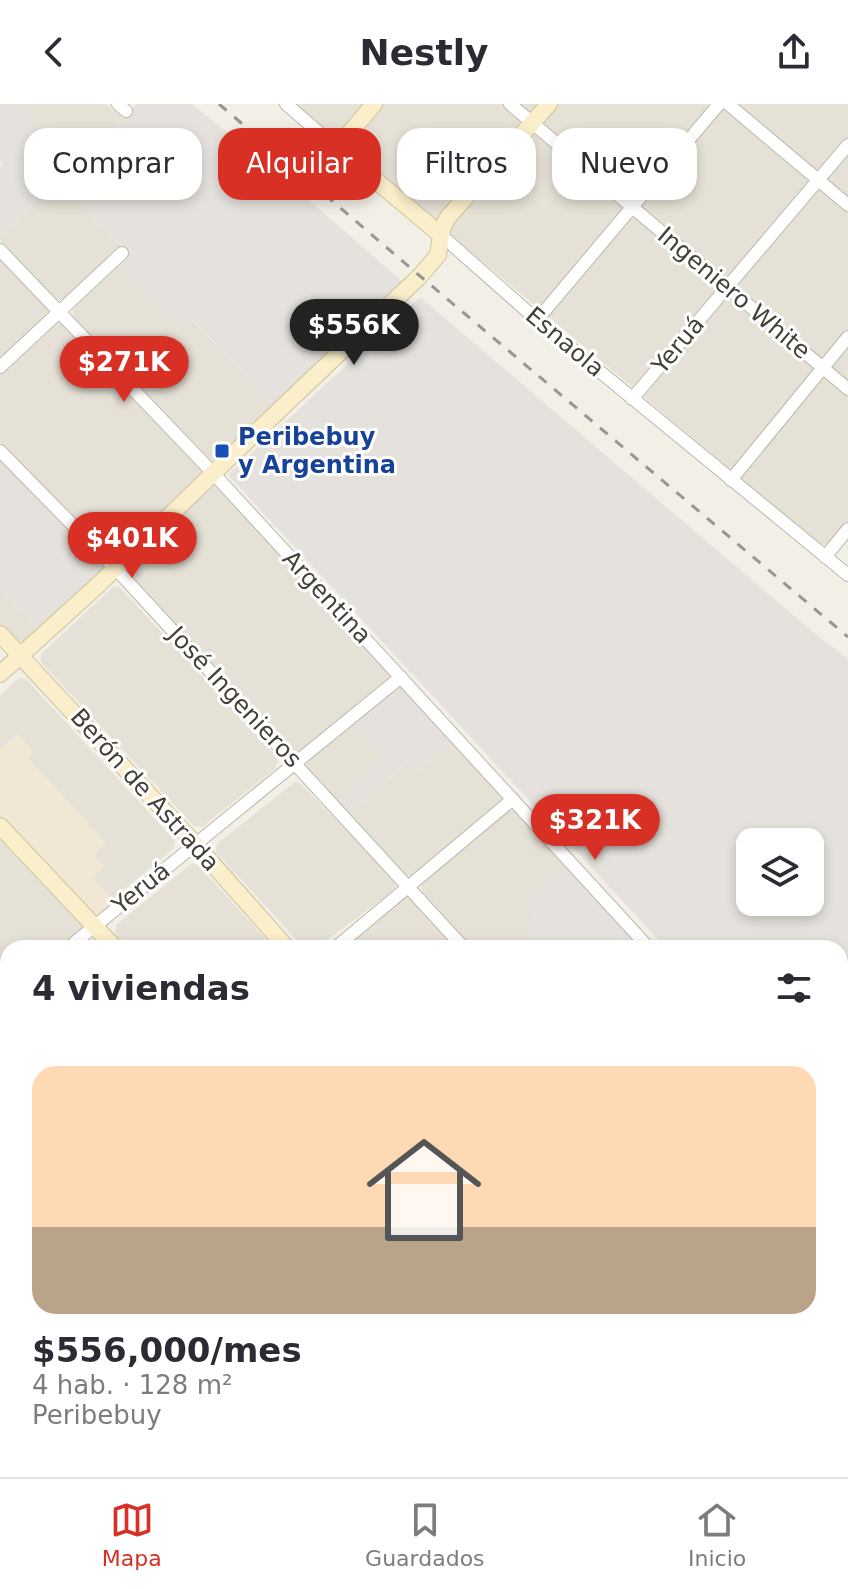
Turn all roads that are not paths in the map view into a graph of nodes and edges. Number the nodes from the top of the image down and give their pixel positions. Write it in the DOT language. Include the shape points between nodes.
graph roads {
  1 [pos="286,104"];
  2 [pos="374,104"];
  3 [pos="510,104"];
  4 [pos="549,104"];
  5 [pos="719,104"];
  6 [pos="728,104"];
  7 [pos="532,123"];
  8 [pos="314,128"];
  9 [pos="354,128"];
  10 [pos="848,145"];
  11 [pos="818,180"];
  12 [pos="381,185"];
  13 [pos="848,205"];
  14 [pos="633,208"];
  15 [pos="441,235"];
  16 [pos="0,250"];
  17 [pos="122,253"];
  18 [pos="727,287"];
  19 [pos="60,311"];
  20 [pos="537,320"];
  21 [pos="848,337"];
  22 [pos="0,367"];
  23 [pos="822,367"];
  24 [pos="848,389"];
  25 [pos="632,399"];
  26 [pos="0,451"];
  27 [pos="213,473"];
  28 [pos="731,480"];
  29 [pos="848,529"];
  30 [pos="825,557"];
  31 [pos="116,569"];
  32 [pos="848,575"];
  33 [pos="0,634"];
  34 [pos="20,654"];
  35 [pos="0,674"];
  36 [pos="401,677"];
  37 [pos="295,762"];
  38 [pos="513,799"];
  39 [pos="0,826"];
  40 [pos="195,844"];
  41 [pos="407,886"];
  42 [pos="95,925"];
  43 [pos="77,940"];
  44 [pos="108,940"];
  45 [pos="280,940"];
  46 [pos="344,940"];
  47 [pos="457,940"];
  48 [pos="642,940"];
  1 -- 8 [label="street, Esnaola"];
  2 -- 9 [label="street"];
  3 -- 7 [label="street, Ingeniero White"];
  4 -- 7 [label="street"];
  5 -- 14 [label="street"];
  6 -- 11 [label="street"];
  7 -- 14 [label="street, Ingeniero White"];
  7 -- 15 [label="street" via="449,216"];
  10 -- 11 [label="street, Yeruá"];
  11 -- 13 [label="street"];
  11 -- 18 [label="street, Yeruá"];
  12 -- 15 [label="street, Esnaola"];
  14 -- 18 [label="street, Ingeniero White"];
  14 -- 20 [label="street"];
  15 -- 20 [label="street, Esnaola"];
  15 -- 27 [label="street" via="438,255 420,276"];
  16 -- 19 [label="street, Argentina"];
  17 -- 19 [label="street"];
  18 -- 23 [label="street, Ingeniero White"];
  18 -- 25 [label="street, Yeruá"];
  19 -- 22 [label="street"];
  19 -- 27 [label="street, Argentina"];
  20 -- 25 [label="street, Esnaola"];
  21 -- 23 [label="street"];
  23 -- 24 [label="street, Ingeniero White"];
  23 -- 28 [label="street"];
  25 -- 28 [label="street, Esnaola"];
  26 -- 31 [label="street, José Ingenieros"];
  27 -- 31 [label="street"];
  27 -- 36 [label="street, Argentina"];
  28 -- 30 [label="street, Esnaola"];
  29 -- 30 [label="street"];
  30 -- 32 [label="street, Esnaola"];
  31 -- 34 [label="street"];
  31 -- 37 [label="street, José Ingenieros"];
  33 -- 34 [label="street, Berón de Astrada"];
  34 -- 35 [label="street"];
  34 -- 40 [label="street, Berón de Astrada"];
  36 -- 37 [label="street, Yeruá"];
  36 -- 38 [label="street, Argentina"];
  37 -- 40 [label="street, Yeruá"];
  37 -- 41 [label="street, José Ingenieros"];
  38 -- 41 [label="street"];
  38 -- 48 [label="street, Argentina"];
  39 -- 42 [label="street"];
  40 -- 42 [label="street, Yeruá"];
  40 -- 45 [label="street, Berón de Astrada"];
  41 -- 46 [label="street"];
  41 -- 47 [label="street, José Ingenieros"];
  42 -- 43 [label="street, Yeruá"];
  42 -- 44 [label="street"];
}
